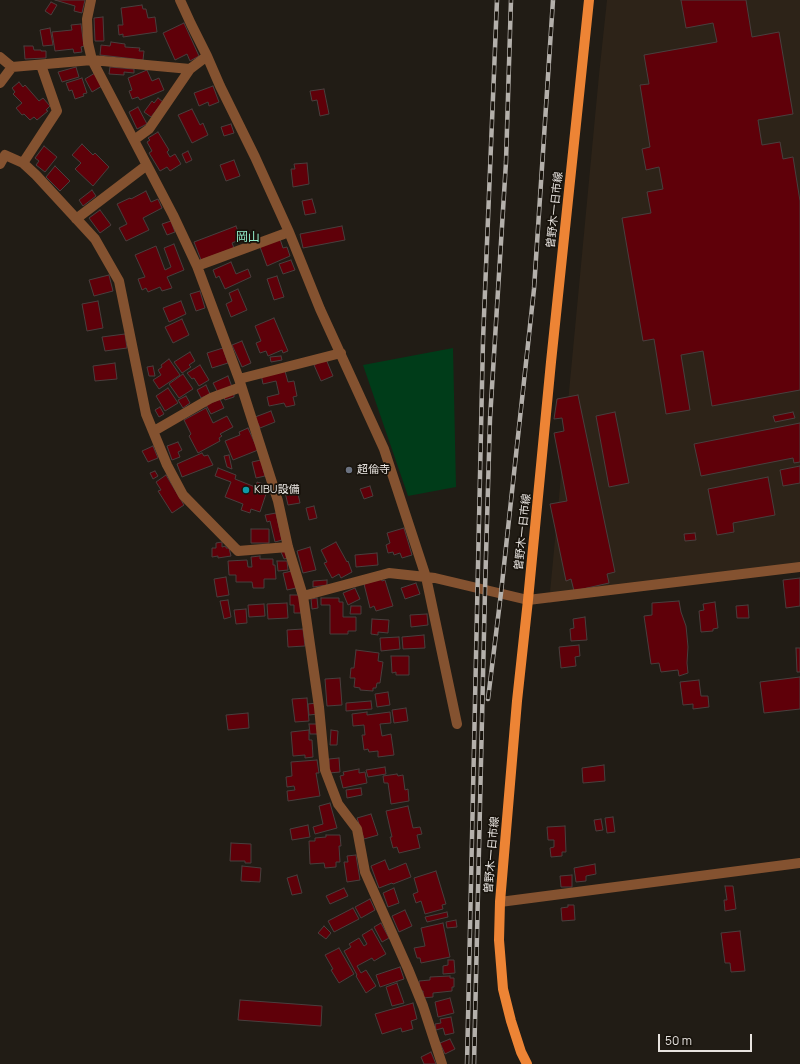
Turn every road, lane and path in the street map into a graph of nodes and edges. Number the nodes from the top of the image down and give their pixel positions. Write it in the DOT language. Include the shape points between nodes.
graph roads {
  1 [pos="91,0"];
  2 [pos="180,0"];
  3 [pos="589,0"];
  4 [pos="207,56"];
  5 [pos="0,58"];
  6 [pos="92,60"];
  7 [pos="41,65"];
  8 [pos="12,67"];
  9 [pos="190,69"];
  10 [pos="0,83"];
  11 [pos="134,140"];
  12 [pos="23,163"];
  13 [pos="0,164"];
  14 [pos="147,165"];
  15 [pos="76,219"];
  16 [pos="290,232"];
  17 [pos="197,266"];
  18 [pos="341,353"];
  19 [pos="240,383"];
  20 [pos="154,431"];
  21 [pos="288,547"];
  22 [pos="800,567"];
  23 [pos="426,577"];
  24 [pos="303,596"];
  25 [pos="528,600"];
  26 [pos="457,724"];
  27 [pos="800,863"];
  28 [pos="500,902"];
  29 [pos="442,1064"];
  30 [pos="527,1064"];
  1 -- 6 [label="street" via="87,19"];
  2 -- 4 [label="street"];
  3 -- 25 [label="main road, 曽野木一日市線"];
  4 -- 9 [label="street"];
  4 -- 16 [label="street"];
  5 -- 8 [label="street"];
  6 -- 7 [label="street"];
  6 -- 9 [label="street"];
  6 -- 11 [label="street"];
  7 -- 8 [label="street"];
  7 -- 12 [label="street" via="57,110"];
  8 -- 10 [label="street"];
  9 -- 11 [label="street" via="149,129"];
  11 -- 14 [label="street"];
  12 -- 13 [label="street" via="5,155"];
  12 -- 15 [label="street"];
  14 -- 15 [label="street"];
  14 -- 17 [label="street"];
  15 -- 20 [label="street" via="95,239 119,281 146,414"];
  16 -- 17 [label="street"];
  16 -- 18 [label="street" via="320,309"];
  17 -- 19 [label="street"];
  18 -- 19 [label="street"];
  18 -- 23 [label="street" via="384,449"];
  19 -- 20 [label="street"];
  19 -- 21 [label="street" via="278,501"];
  20 -- 21 [label="street" via="167,465 183,495 238,551"];
  21 -- 24 [label="street"];
  22 -- 25 [label="street"];
  23 -- 24 [label="street" via="389,573"];
  23 -- 25 [label="street"];
  23 -- 26 [label="street"];
  24 -- 29 [label="street" via="325,770 338,804 357,830 365,872 423,1006"];
  25 -- 28 [label="main road, 曽野木一日市線"];
  27 -- 28 [label="street"];
  28 -- 30 [label="main road, 曽野木一日市線" via="499,940 503,989 511,1021"];
}
